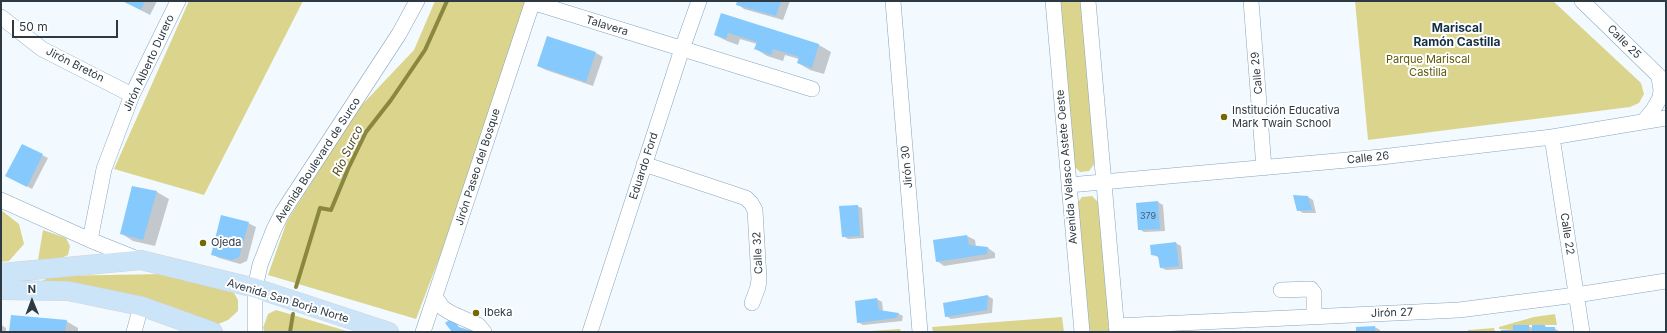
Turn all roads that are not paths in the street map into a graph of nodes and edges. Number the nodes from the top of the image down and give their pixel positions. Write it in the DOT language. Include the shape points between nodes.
graph roads {
  1 [pos="178,1"];
  2 [pos="416,1"];
  3 [pos="699,1"];
  4 [pos="894,1"];
  5 [pos="1053,1"];
  6 [pos="1088,1"];
  7 [pos="1251,1"];
  8 [pos="1582,1"];
  9 [pos="532,2"];
  10 [pos="1,17"];
  11 [pos="682,49"];
  12 [pos="1663,80"];
  13 [pos="812,89"];
  14 [pos="132,95"];
  15 [pos="1666,118"];
  16 [pos="1644,121"];
  17 [pos="1552,137"];
  18 [pos="644,164"];
  19 [pos="1264,168"];
  20 [pos="1104,182"];
  21 [pos="1069,185"];
  22 [pos="1,200"];
  23 [pos="90,240"];
  24 [pos="141,260"];
  25 [pos="1,273"];
  26 [pos="1666,281"];
  27 [pos="255,288"];
  28 [pos="1,290"];
  29 [pos="1281,290"];
  30 [pos="1576,295"];
  31 [pos="435,297"];
  32 [pos="752,302"];
  33 [pos="141,306"];
  34 [pos="1314,316"];
  35 [pos="1117,329"];
  36 [pos="134,332"];
  37 [pos="213,332"];
  38 [pos="255,332"];
  39 [pos="389,332"];
  40 [pos="423,332"];
  41 [pos="484,332"];
  42 [pos="590,332"];
  43 [pos="920,332"];
  44 [pos="1082,332"];
  45 [pos="1582,332"];
  1 -- 14 [label="street, Jirón Alberto Durero"];
  2 -- 27 [label="street, Avenida Boulevard de Surco" via="399,34 282,213 260,266"];
  3 -- 11 [label="street, Eduardo Ford"];
  4 -- 43 [label="street, Jirón 30"];
  5 -- 21 [label="street, Avenida Velasco Astete Oeste"];
  6 -- 20 [label="street"];
  7 -- 19 [label="street, Calle 29"];
  8 -- 12 [label="street, Calle 25"];
  9 -- 11 [label="street, Talavera"];
  9 -- 31 [label="street, Jirón Paseo del Bosque"];
  10 -- 14 [label="street, Jirón Bretón" via="42,49"];
  11 -- 13 [label="street, Talavera"];
  11 -- 18 [label="street, Eduardo Ford"];
  12 -- 16 [label="street" via="1660,98"];
  14 -- 23 [label="street, Jirón Alberto Durero" via="104,169"];
  15 -- 16 [label="street, Calle 26"];
  16 -- 17 [label="street, Calle 26"];
  17 -- 19 [label="street, Calle 26"];
  17 -- 30 [label="street, Calle 22"];
  18 -- 32 [label="street, Calle 32" via="746,198 751,203 755,210 759,279"];
  18 -- 42 [label="street, Eduardo Ford"];
  19 -- 20 [label="street, Calle 26"];
  20 -- 21 [label="street, Calle 26"];
  20 -- 35 [label="street"];
  21 -- 44 [label="street, Avenida Velasco Astete Oeste"];
  22 -- 23 [label="street, Avenida San Borja Norte"];
  23 -- 24 [label="street, Avenida San Borja Norte"];
  24 -- 25 [label="main road, Avenida San Borja Norte"];
  24 -- 27 [label="main road, Avenida San Borja Norte"];
  26 -- 30 [label="street, Jirón 27"];
  27 -- 38 [label="street, Avenida Boulevard de Surco"];
  27 -- 39 [label="main road, Avenida San Borja Norte"];
  28 -- 33 [label="main road" via="68,291"];
  29 -- 34 [label="street" via="1311,289 1314,293"];
  30 -- 34 [label="street, Jirón 27" via="1459,310"];
  30 -- 45 [label="street, Calle 22"];
  31 -- 40 [label="street, Jirón Paseo del Bosque"];
  31 -- 41 [label="street" via="443,308 478,325"];
  33 -- 36 [label="street"];
  33 -- 37 [label="main road"];
  34 -- 35 [label="street, Jirón 27"];
}
